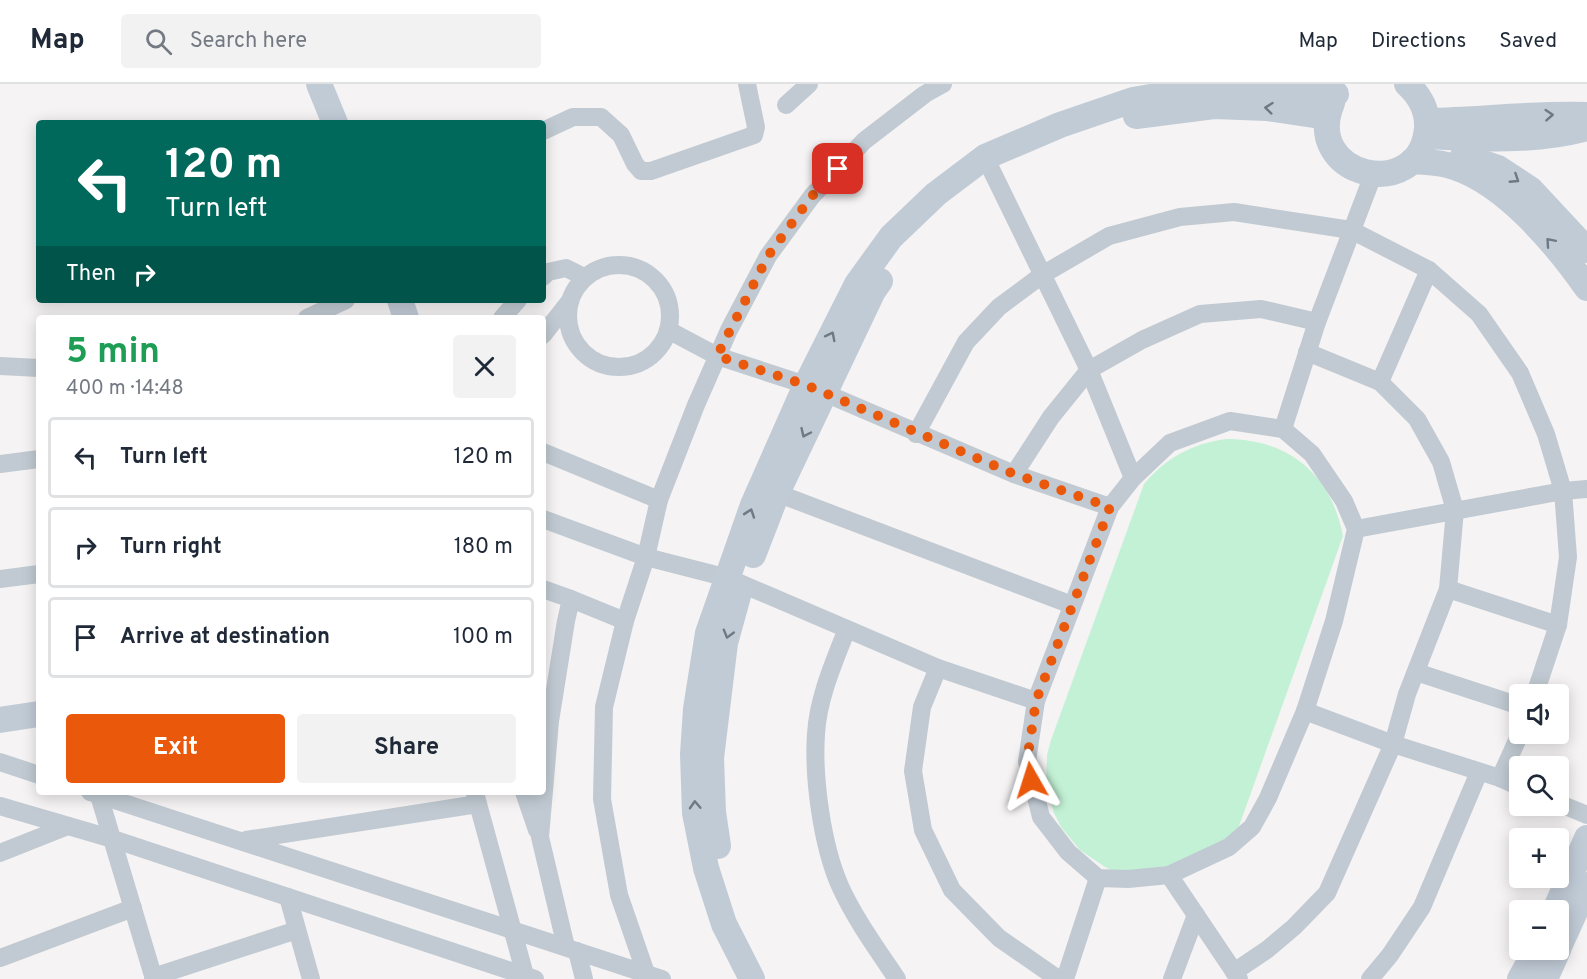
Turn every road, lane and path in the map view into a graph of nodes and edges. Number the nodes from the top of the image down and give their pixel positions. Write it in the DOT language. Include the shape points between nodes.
graph roads {
  1 [pos="747,84"];
  2 [pos="809,84"];
  3 [pos="943,84"];
  4 [pos="1407,84"];
  5 [pos="322,85"];
  6 [pos="1209,85"];
  7 [pos="1341,89"];
  8 [pos="786,105"];
  9 [pos="1587,115"];
  10 [pos="1327,117"];
  11 [pos="333,120"];
  12 [pos="1587,128"];
  13 [pos="546,130"];
  14 [pos="1422,142"];
  15 [pos="989,164"];
  16 [pos="1373,175"];
  17 [pos="1351,230"];
  18 [pos="1587,250"];
  19 [pos="1429,270"];
  20 [pos="546,274"];
  21 [pos="1042,274"];
  22 [pos="584,277"];
  23 [pos="1587,288"];
  24 [pos="569,302"];
  25 [pos="340,303"];
  26 [pos="515,303"];
  27 [pos="314,315"];
  28 [pos="505,315"];
  29 [pos="1317,322"];
  30 [pos="546,331"];
  31 [pos="670,331"];
  32 [pos="1307,352"];
  33 [pos="717,356"];
  34 [pos="0,366"];
  35 [pos="36,368"];
  36 [pos="1089,370"];
  37 [pos="1380,382"];
  38 [pos="815,389"];
  39 [pos="1283,429"];
  40 [pos="916,434"];
  41 [pos="546,453"];
  42 [pos="36,459"];
  43 [pos="0,464"];
  44 [pos="1014,474"];
  45 [pos="1133,478"];
  46 [pos="1587,489"];
  47 [pos="769,490"];
  48 [pos="1563,491"];
  49 [pos="659,500"];
  50 [pos="1110,507"];
  51 [pos="1455,510"];
  52 [pos="546,520"];
  53 [pos="1356,529"];
  54 [pos="646,557"];
  55 [pos="36,574"];
  56 [pos="0,579"];
  57 [pos="735,581"];
  58 [pos="1448,589"];
  59 [pos="546,590"];
  60 [pos="571,598"];
  61 [pos="1072,605"];
  62 [pos="625,621"];
  63 [pos="1558,625"];
  64 [pos="847,629"];
  65 [pos="938,668"];
  66 [pos="1416,672"];
  67 [pos="1538,684"];
  68 [pos="1036,701"];
  69 [pos="1509,702"];
  70 [pos="1305,711"];
  71 [pos="36,714"];
  72 [pos="0,720"];
  73 [pos="1393,744"];
  74 [pos="1515,744"];
  75 [pos="0,762"];
  76 [pos="546,768"];
  77 [pos="1479,772"];
  78 [pos="36,774"];
  79 [pos="1500,778"];
  80 [pos="1509,782"];
  81 [pos="96,795"];
  82 [pos="101,795"];
  83 [pos="525,795"];
  84 [pos="544,795"];
  85 [pos="477,798"];
  86 [pos="0,806"];
  87 [pos="1569,808"];
  88 [pos="1587,815"];
  89 [pos="68,826"];
  90 [pos="540,837"];
  91 [pos="1587,838"];
  92 [pos="113,839"];
  93 [pos="241,841"];
  94 [pos="0,853"];
  95 [pos="1169,875"];
  96 [pos="1098,878"];
  97 [pos="1587,885"];
  98 [pos="288,897"];
  99 [pos="1559,900"];
  100 [pos="133,908"];
  101 [pos="1196,915"];
  102 [pos="1569,925"];
  103 [pos="512,929"];
  104 [pos="297,930"];
  105 [pos="571,949"];
  106 [pos="0,958"];
  107 [pos="1530,960"];
  108 [pos="1555,960"];
  109 [pos="1237,976"];
  110 [pos="652,977"];
  111 [pos="1550,977"];
  112 [pos="154,978"];
  113 [pos="529,978"];
  114 [pos="311,979"];
  115 [pos="584,979"];
  116 [pos="752,979"];
  117 [pos="771,979"];
  118 [pos="897,979"];
  119 [pos="1058,979"];
  120 [pos="1065,979"];
  121 [pos="1172,979"];
  122 [pos="1370,979"];
  123 [pos="1520,979"];
  1 -- 13 [label="street" via="756,126 754,135 651,171 641,171 621,135 601,117 573,117"];
  2 -- 8 [label="street"];
  3 -- 33 [label="street" via="864,141 812,196 768,256"];
  4 -- 14 [label="street" via="1424,105"];
  5 -- 11 [label="street"];
  6 -- 7 [label="street"];
  6 -- 15 [label="street" via="1133,100 1060,125"];
  7 -- 10 [label="street"];
  14 -- 9 [label="street, one-way" via="1475,120"];
  10 -- 15 [label="street, one-way" via="1267,108 1214,106 1136,116"];
  10 -- 16 [label="street" via="1327,134 1343,162"];
  12 -- 14 [label="street" via="1567,134"];
  14 -- 16 [label="street" via="1401,169"];
  14 -- 18 [label="street, one-way" via="1498,168 1530,189"];
  23 -- 14 [label="street, one-way" via="1518,208 1491,185 1454,166"];
  15 -- 21 [label="street"];
  15 -- 38 [label="street" via="936,194 891,237 857,284"];
  16 -- 17 [label="street"];
  17 -- 19 [label="street"];
  17 -- 21 [label="street" via="1234,212 1180,217 1109,236"];
  17 -- 29 [label="street"];
  19 -- 37 [label="street"];
  19 -- 48 [label="street" via="1479,314 1520,373 1546,434"];
  20 -- 22 [label="street" via="566,268"];
  21 -- 36 [label="street"];
  21 -- 40 [label="street" via="999,307 966,342"];
  22 -- 24 [label="street"];
  22 -- 31 [label="street" via="604,266 626,264 647,272 663,287 671,308"];
  24 -- 30 [label="street"];
  24 -- 31 [label="street" via="568,330 582,353 605,367 632,368 656,354"];
  25 -- 27 [label="street"];
  26 -- 28 [label="street"];
  29 -- 32 [label="street"];
  29 -- 36 [label="street" via="1261,309 1200,314"];
  31 -- 33 [label="street"];
  32 -- 37 [label="street"];
  32 -- 39 [label="street"];
  33 -- 38 [label="street"];
  33 -- 49 [label="street"];
  34 -- 35 [label="street"];
  36 -- 44 [label="street"];
  36 -- 45 [label="street"];
  37 -- 51 [label="street" via="1417,419 1441,462"];
  38 -- 40 [label="street"];
  38 -- 47 [label="street"];
  39 -- 45 [label="street" via="1230,421 1170,443"];
  39 -- 53 [label="street" via="1312,454 1344,501"];
  40 -- 44 [label="street"];
  41 -- 49 [label="street"];
  42 -- 43 [label="street"];
  44 -- 50 [label="street"];
  45 -- 50 [label="street"];
  46 -- 48 [label="street"];
  47 -- 57 [label="street" via="753,505"];
  47 -- 61 [label="street"];
  48 -- 51 [label="street"];
  48 -- 63 [label="street" via="1568,557"];
  49 -- 54 [label="street"];
  50 -- 61 [label="street"];
  51 -- 53 [label="street"];
  51 -- 58 [label="street"];
  52 -- 54 [label="street"];
  53 -- 70 [label="street" via="1334,621"];
  54 -- 57 [label="street"];
  54 -- 62 [label="street"];
  55 -- 56 [label="street"];
  57 -- 64 [label="street"];
  116 -- 57 [label="street, one-way" via="724,924 706,868 695,813 696,709 708,633"];
  57 -- 117 [label="street, one-way" via="711,758 713,812 720,867 740,920"];
  58 -- 63 [label="street"];
  58 -- 66 [label="street"];
  59 -- 60 [label="street"];
  60 -- 62 [label="street"];
  60 -- 76 [label="street"];
  61 -- 68 [label="street"];
  62 -- 110 [label="street" via="604,707 602,799 619,895"];
  63 -- 67 [label="street"];
  64 -- 65 [label="street"];
  64 -- 118 [label="street" via="826,681 816,733 824,834 839,885"];
  65 -- 68 [label="street"];
  65 -- 119 [label="street" via="922,707 913,771 923,830 952,890 999,938"];
  66 -- 69 [label="street"];
  66 -- 73 [label="street"];
  68 -- 96 [label="street" via="1027,761 1041,817 1068,852"];
  70 -- 73 [label="street"];
  70 -- 95 [label="street" via="1252,827 1229,848"];
  71 -- 72 [label="street"];
  73 -- 77 [label="street"];
  73 -- 109 [label="street" via="1327,893"];
  74 -- 79 [label="street"];
  75 -- 78 [label="street"];
  77 -- 79 [label="street"];
  77 -- 122 [label="street" via="1422,907"];
  79 -- 80 [label="street"];
  81 -- 92 [label="street"];
  82 -- 93 [label="street"];
  83 -- 90 [label="street"];
  84 -- 90 [label="street"];
  85 -- 93 [label="street"];
  85 -- 103 [label="street"];
  86 -- 89 [label="street"];
  87 -- 88 [label="street"];
  89 -- 92 [label="street"];
  89 -- 94 [label="street"];
  90 -- 105 [label="street"];
  91 -- 99 [label="street"];
  92 -- 98 [label="street"];
  92 -- 100 [label="street"];
  93 -- 103 [label="street"];
  95 -- 96 [label="street"];
  95 -- 101 [label="street"];
  96 -- 120 [label="street"];
  97 -- 102 [label="street"];
  98 -- 104 [label="street"];
  98 -- 113 [label="street"];
  100 -- 106 [label="street"];
  100 -- 112 [label="street"];
  101 -- 109 [label="street"];
  101 -- 121 [label="street"];
  103 -- 105 [label="street"];
  103 -- 113 [label="street"];
  104 -- 112 [label="street"];
  104 -- 114 [label="street"];
  105 -- 110 [label="street"];
  105 -- 115 [label="street"];
  107 -- 123 [label="street"];
  108 -- 111 [label="street"];
}
